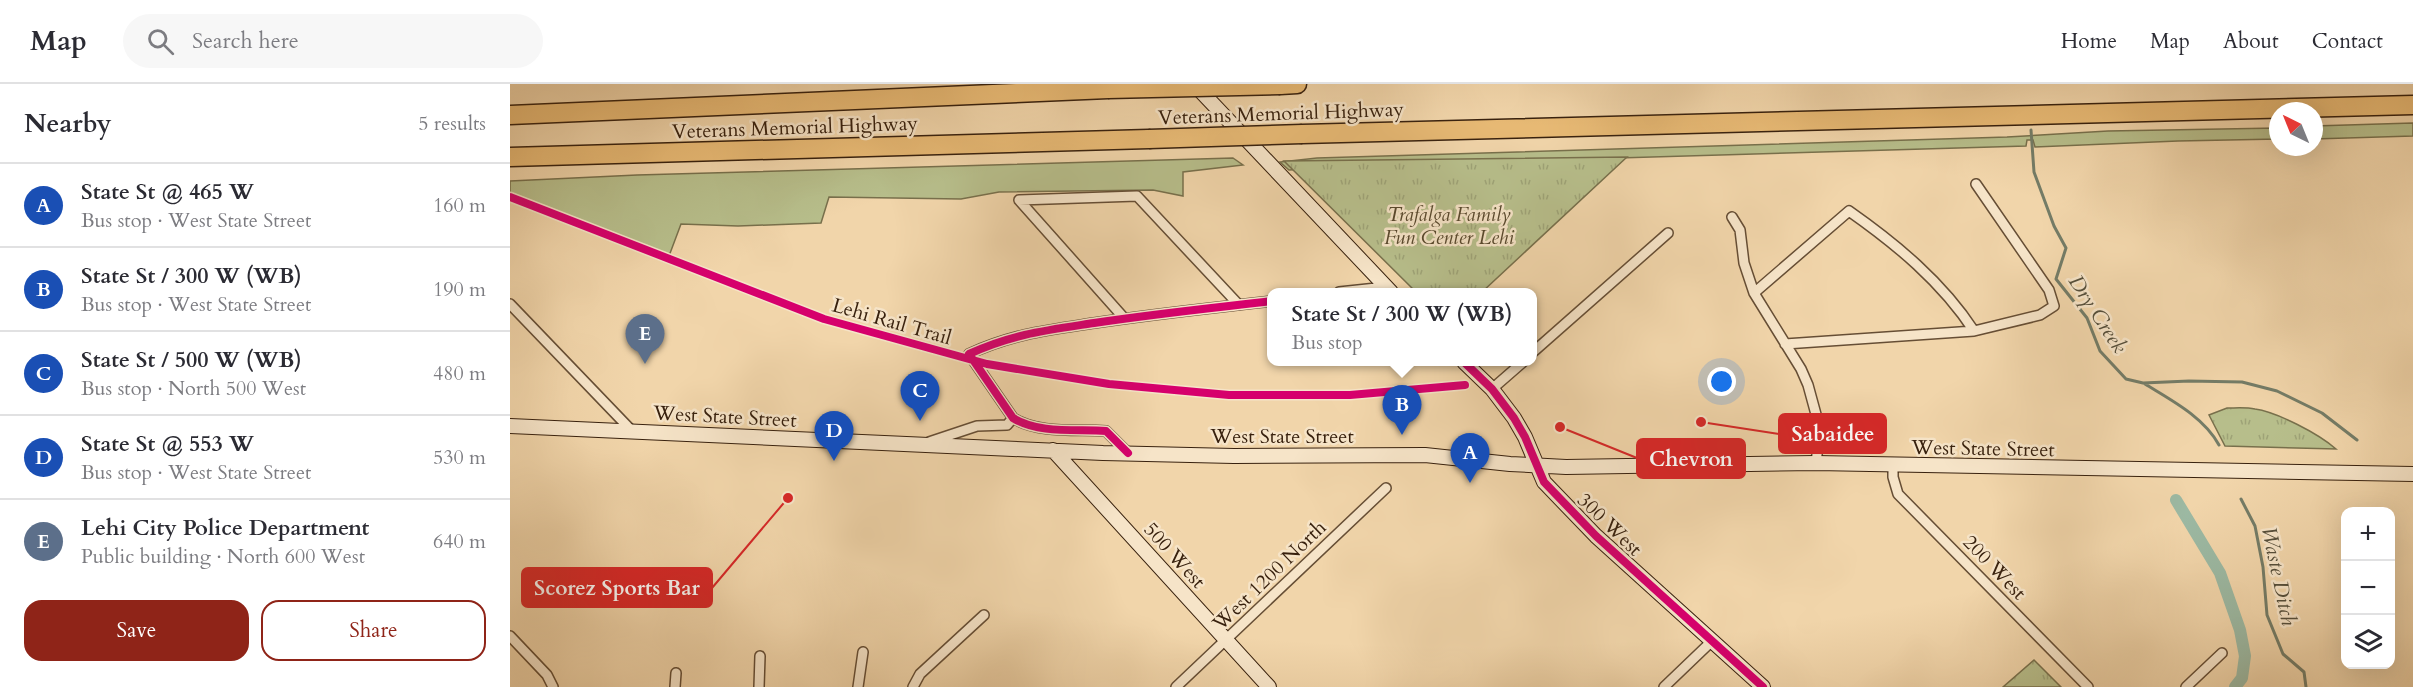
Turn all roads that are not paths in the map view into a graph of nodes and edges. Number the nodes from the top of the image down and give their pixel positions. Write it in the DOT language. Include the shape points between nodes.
graph roads {
  1 [pos="1194,84"];
  2 [pos="1297,84"];
  3 [pos="1280,85"];
  4 [pos="2413,105"];
  5 [pos="510,115"];
  6 [pos="510,157"];
  7 [pos="1976,184"];
  8 [pos="1732,217"];
  9 [pos="1668,233"];
  10 [pos="1386,288"];
  11 [pos="1755,293"];
  12 [pos="1267,301"];
  13 [pos="510,304"];
  14 [pos="1239,304"];
  15 [pos="1124,318"];
  16 [pos="1974,331"];
  17 [pos="1785,344"];
  18 [pos="1537,349"];
  19 [pos="1468,366"];
  20 [pos="1518,366"];
  21 [pos="1492,389"];
  22 [pos="1013,418"];
  23 [pos="510,426"];
  24 [pos="632,431"];
  25 [pos="921,445"];
  26 [pos="1053,450"];
  27 [pos="1128,453"];
  28 [pos="1816,463"];
  29 [pos="1893,465"];
  30 [pos="1538,466"];
  31 [pos="2413,474"];
  32 [pos="1386,488"];
  33 [pos="984,615"];
  34 [pos="510,636"];
  35 [pos="1226,640"];
  36 [pos="1712,641"];
  37 [pos="863,652"];
  38 [pos="2222,653"];
  39 [pos="760,656"];
  40 [pos="676,674"];
  41 [pos="553,687"];
  42 [pos="675,687"];
  43 [pos="759,687"];
  44 [pos="858,687"];
  45 [pos="913,687"];
  46 [pos="1176,687"];
  47 [pos="1269,687"];
  48 [pos="1664,687"];
  49 [pos="1763,687"];
  50 [pos="2088,687"];
  51 [pos="2186,687"];
  1 -- 10 [label="main road"];
  2 -- 3 [label="highway, Veterans Memorial Highway"];
  3 -- 5 [label="highway, Veterans Memorial Highway, bridge"];
  4 -- 6 [label="highway, Veterans Memorial Highway, bridge"];
  7 -- 16 [label="street" via="2049,290 2054,306 2040,315"];
  8 -- 11 [label="street" via="1740,230 1744,263"];
  9 -- 18 [label="street"];
  11 -- 16 [label="street" via="1849,211 1900,249 1958,306"];
  11 -- 17 [label="street"];
  12 -- 14 [label="street"];
  13 -- 24 [label="street"];
  14 -- 15 [label="street"];
  14 -- 15 [label="street" via="1137,196 1019,200"];
  15 -- 22 [label="street" via="1022,334 969,354"];
  16 -- 17 [label="street"];
  17 -- 28 [label="street" via="1801,369 1820,429"];
  19 -- 21 [label="main road, 300 West"];
  20 -- 21 [label="street"];
  21 -- 30 [label="main road, 300 West" via="1522,430"];
  22 -- 25 [label="street" via="1007,425 977,426"];
  22 -- 27 [label="street" via="1045,428 1106,431"];
  23 -- 24 [label="main road, West State Street"];
  24 -- 25 [label="main road, West State Street"];
  25 -- 26 [label="main road, West State Street"];
  26 -- 27 [label="main road, West State Street"];
  26 -- 35 [label="main road, 500 West"];
  27 -- 30 [label="main road, West State Street" via="1425,455"];
  28 -- 29 [label="main road, West State Street"];
  28 -- 30 [label="main road, West State Street"];
  29 -- 31 [label="main road, West State Street"];
  29 -- 50 [label="street, 200 West" via="1898,494"];
  30 -- 36 [label="main road, 300 West" via="1544,482 1590,529"];
  32 -- 35 [label="street, West 1200 North"];
  33 -- 45 [label="street" via="920,674"];
  34 -- 41 [label="street" via="547,675"];
  35 -- 46 [label="street, West 1200 North"];
  35 -- 47 [label="main road, 500 West"];
  36 -- 48 [label="street"];
  36 -- 49 [label="main road, 300 West"];
  37 -- 44 [label="street"];
  38 -- 51 [label="street"];
  39 -- 43 [label="street"];
  40 -- 42 [label="street"];
}
